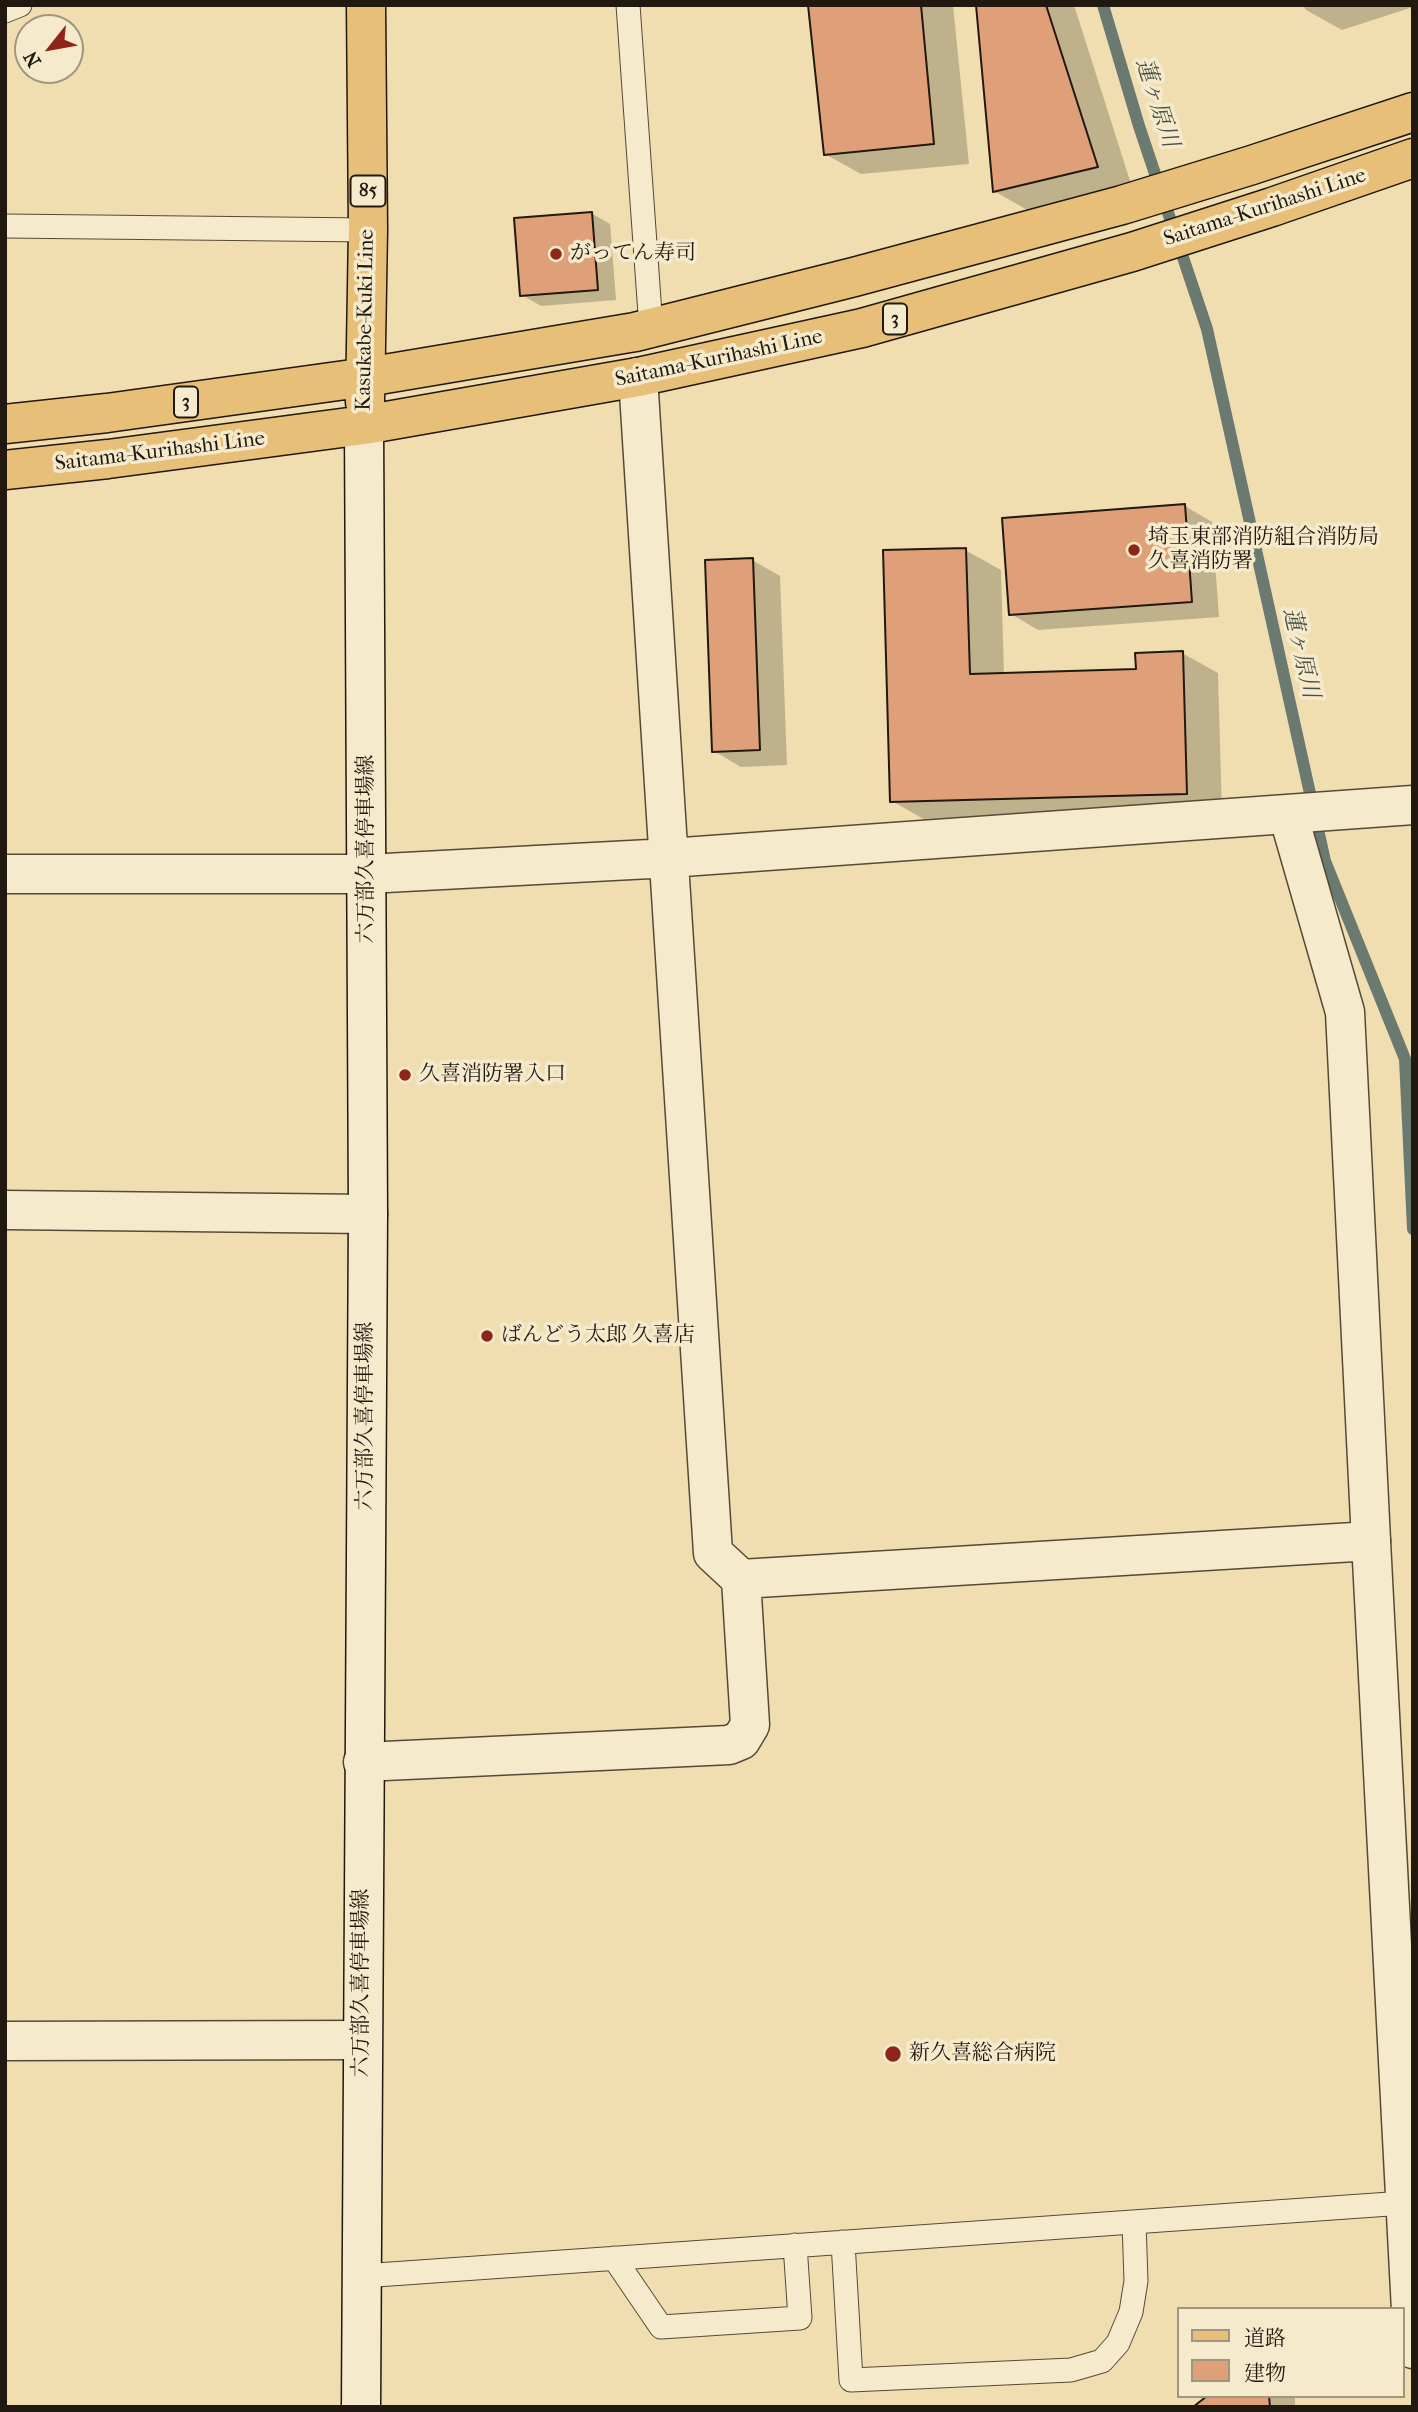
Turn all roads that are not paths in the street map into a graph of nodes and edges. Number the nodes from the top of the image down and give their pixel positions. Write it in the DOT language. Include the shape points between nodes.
graph roads {
  1 [pos="20,5"];
  2 [pos="366,5"];
  3 [pos="628,5"];
  4 [pos="5,11"];
  5 [pos="1413,112"];
  6 [pos="1413,158"];
  7 [pos="5,226"];
  8 [pos="369,230"];
  9 [pos="650,328"];
  10 [pos="367,377"];
  11 [pos="638,377"];
  12 [pos="5,424"];
  13 [pos="364,425"];
  14 [pos="5,470"];
  15 [pos="1413,805"];
  16 [pos="1290,814"];
  17 [pos="669,858"];
  18 [pos="5,874"];
  19 [pos="367,874"];
  20 [pos="5,1210"];
  21 [pos="368,1214"];
  22 [pos="1371,1541"];
  23 [pos="741,1579"];
  24 [pos="363,1762"];
  25 [pos="362,2040"];
  26 [pos="5,2041"];
  27 [pos="1404,2203"];
  28 [pos="1134,2222"];
  29 [pos="843,2242"];
  30 [pos="795,2245"];
  31 [pos="614,2258"];
  32 [pos="362,2276"];
  33 [pos="1413,2349"];
  34 [pos="361,2407"];
  1 -- 4 [label="lane"];
  2 -- 8 [label="main road, Kasukabe-Kuki Line / 85"];
  3 -- 9 [label="lane"];
  5 -- 9 [label="main road, Saitama-Kurihashi Line / 3" via="1122,205"];
  6 -- 11 [label="main road, Saitama-Kurihashi Line / 3" via="1107,259 862,328"];
  7 -- 8 [label="lane"];
  8 -- 10 [label="main road, Kasukabe-Kuki Line / 85"];
  9 -- 10 [label="main road, Saitama-Kurihashi Line / 3"];
  10 -- 12 [label="main road, Saitama-Kurihashi Line / 3"];
  10 -- 13 [label="main road, Kasukabe-Kuki Line / 85"];
  11 -- 13 [label="main road, Saitama-Kurihashi Line / 3"];
  11 -- 17 [label="street"];
  13 -- 14 [label="main road, Saitama-Kurihashi Line / 3"];
  13 -- 19 [label="street, 六万部久喜停車場線"];
  15 -- 16 [label="street"];
  16 -- 17 [label="street"];
  16 -- 22 [label="street" via="1345,1012"];
  17 -- 19 [label="street"];
  17 -- 23 [label="street" via="713,1553"];
  18 -- 19 [label="street"];
  19 -- 21 [label="street, 六万部久喜停車場線"];
  20 -- 21 [label="street"];
  21 -- 24 [label="street, 六万部久喜停車場線"];
  22 -- 23 [label="street"];
  22 -- 27 [label="street"];
  23 -- 24 [label="street" via="750,1725 741,1740 729,1745"];
  24 -- 25 [label="street, 六万部久喜停車場線"];
  25 -- 26 [label="street"];
  25 -- 32 [label="street, 六万部久喜停車場線"];
  27 -- 28 [label="lane"];
  27 -- 33 [label="street"];
  28 -- 29 [label="lane"];
  28 -- 29 [label="lane" via="1136,2281 1131,2312 1118,2343 1102,2361 1071,2370 851,2381"];
  29 -- 30 [label="lane"];
  30 -- 31 [label="lane"];
  30 -- 31 [label="lane" via="800,2319 662,2327"];
  31 -- 32 [label="lane"];
  32 -- 34 [label="street, 六万部久喜停車場線"];
}
